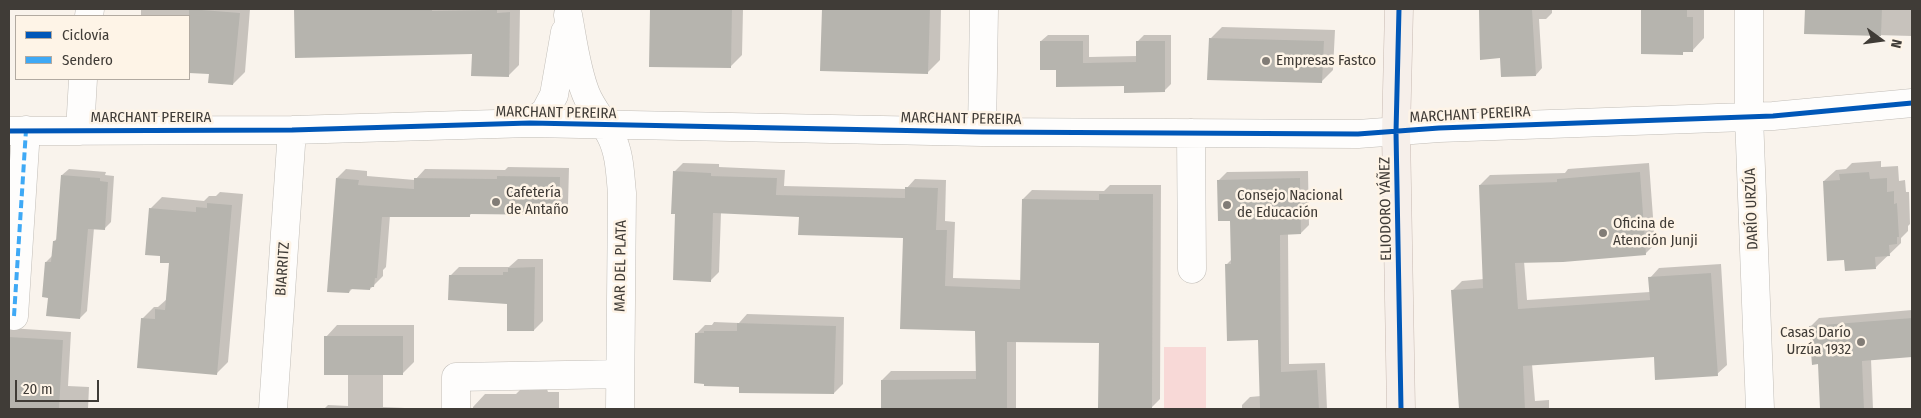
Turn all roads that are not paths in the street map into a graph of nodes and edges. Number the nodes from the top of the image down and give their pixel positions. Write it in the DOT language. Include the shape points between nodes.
graph roads {
  1 [pos="984,9"];
  2 [pos="1399,9"];
  3 [pos="1749,9"];
  4 [pos="568,12"];
  5 [pos="83,80"];
  6 [pos="1912,103"];
  7 [pos="1749,116"];
  8 [pos="530,123"];
  9 [pos="605,126"];
  10 [pos="292,130"];
  11 [pos="17,131"];
  12 [pos="80,131"];
  13 [pos="982,132"];
  14 [pos="1396,132"];
  15 [pos="1191,133"];
  16 [pos="1192,269"];
  17 [pos="14,316"];
  18 [pos="620,374"];
  19 [pos="273,409"];
  20 [pos="456,409"];
  21 [pos="620,409"];
  22 [pos="1401,409"];
  23 [pos="1760,409"];
  1 -- 13 [label="street"];
  2 -- 14 [label="main road, ELIODORO YÁÑEZ"];
  3 -- 7 [label="street, DARÍO URZÚA"];
  4 -- 8 [label="street" via="554,95 544,112"];
  4 -- 9 [label="street, MAR DEL PLATA" via="586,94"];
  5 -- 12 [label="street"];
  6 -- 7 [label="street, MARCHANT PEREIRA"];
  7 -- 14 [label="street, MARCHANT PEREIRA"];
  7 -- 23 [label="street, DARÍO URZÚA"];
  8 -- 9 [label="street, MARCHANT PEREIRA"];
  8 -- 10 [label="street, MARCHANT PEREIRA"];
  9 -- 13 [label="street, MARCHANT PEREIRA"];
  9 -- 18 [label="street, MAR DEL PLATA" via="616,150 622,193"];
  10 -- 12 [label="street, MARCHANT PEREIRA"];
  10 -- 19 [label="street, BIARRITZ"];
  11 -- 12 [label="street, MARCHANT PEREIRA"];
  11 -- 17 [label="street"];
  13 -- 15 [label="street, MARCHANT PEREIRA"];
  14 -- 15 [label="street, MARCHANT PEREIRA"];
  14 -- 22 [label="main road, ELIODORO YÁÑEZ"];
  15 -- 16 [label="street"];
  18 -- 20 [label="street" via="456,377"];
  18 -- 21 [label="street, MAR DEL PLATA"];
}
